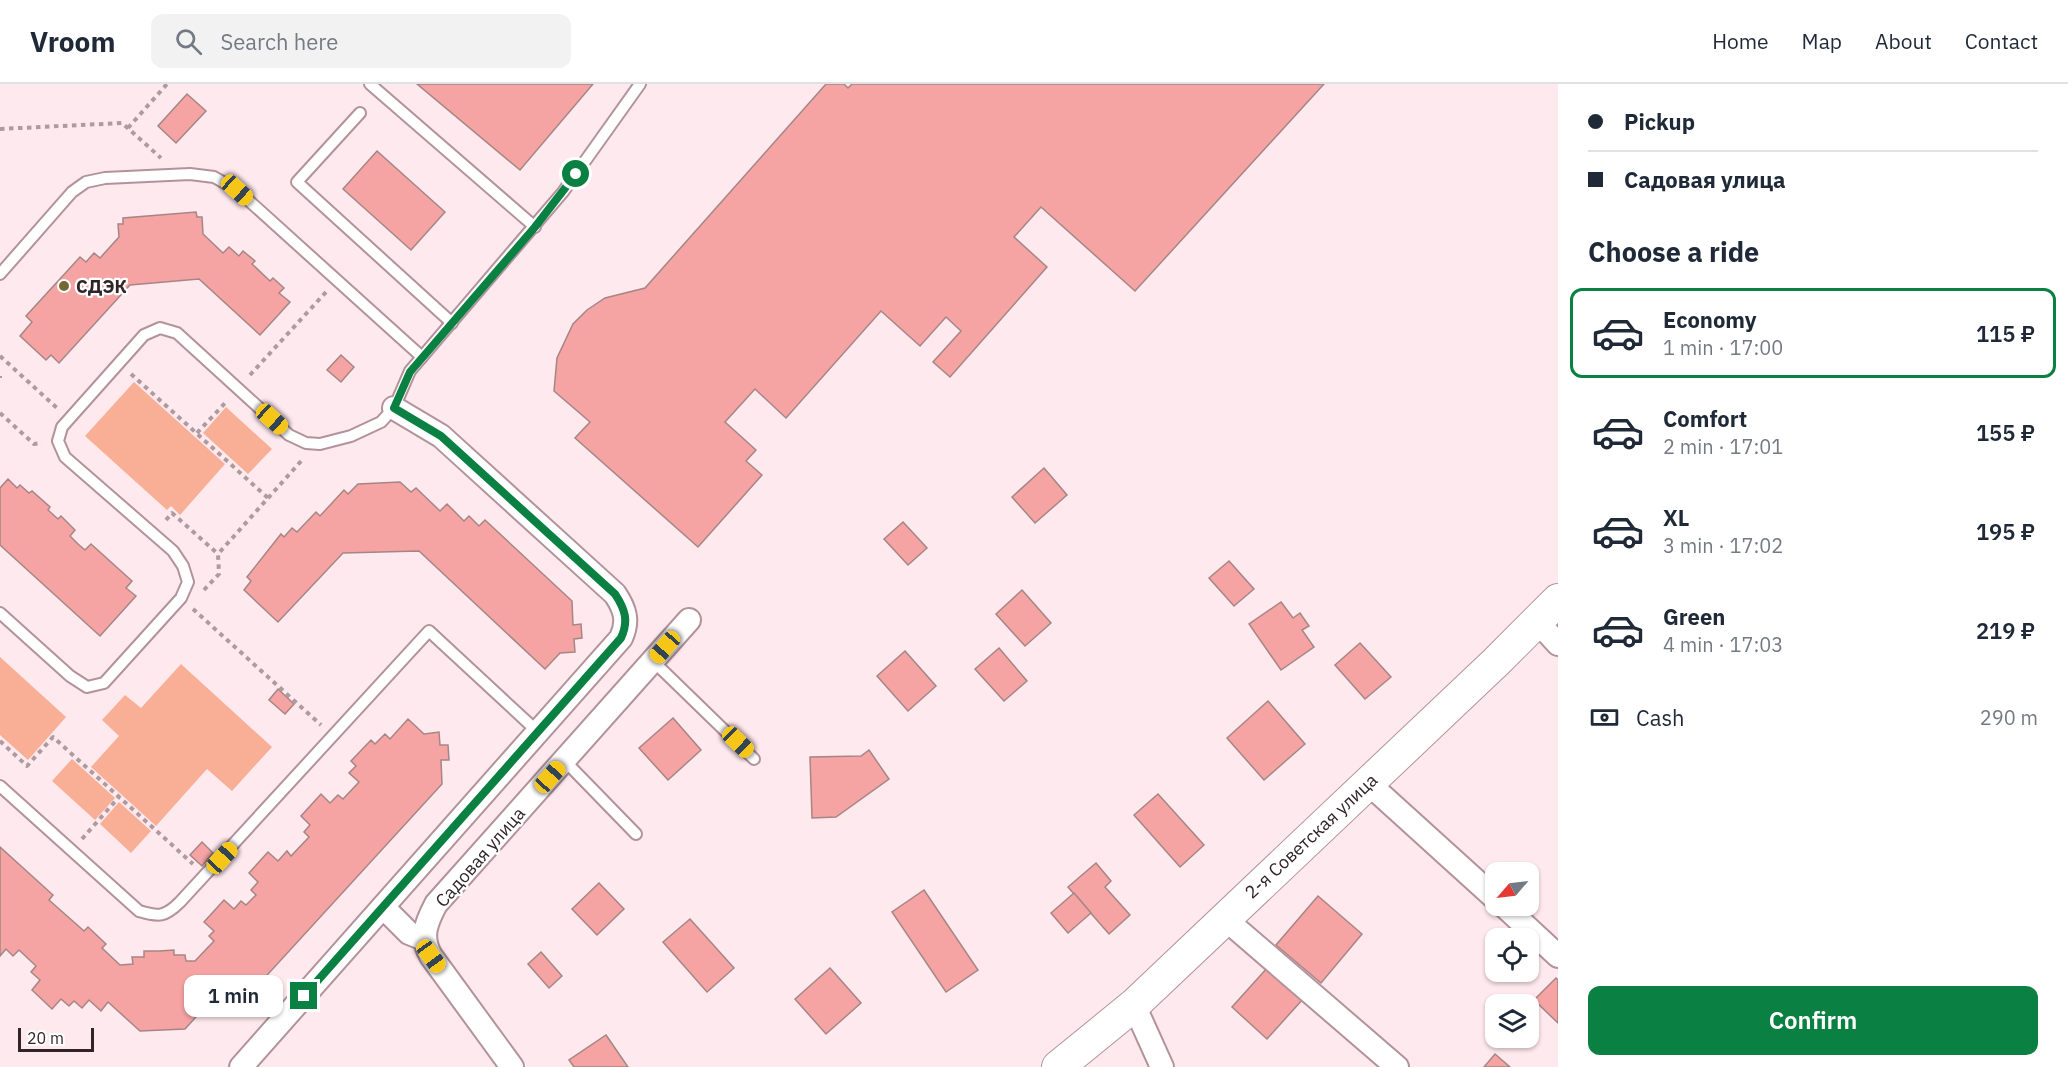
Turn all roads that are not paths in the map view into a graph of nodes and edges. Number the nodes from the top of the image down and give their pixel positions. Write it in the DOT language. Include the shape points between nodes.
graph roads {
  1 [pos="370,84"];
  2 [pos="640,84"];
  3 [pos="360,113"];
  4 [pos="535,227"];
  5 [pos="0,274"];
  6 [pos="452,323"];
  7 [pos="422,357"];
  8 [pos="394,408"];
  9 [pos="1547,610"];
  10 [pos="0,613"];
  11 [pos="689,620"];
  12 [pos="1558,644"];
  13 [pos="653,661"];
  14 [pos="538,732"];
  15 [pos="754,759"];
  16 [pos="565,761"];
  17 [pos="1368,783"];
  18 [pos="0,786"];
  19 [pos="636,834"];
  20 [pos="1485,889"];
  21 [pos="383,907"];
  22 [pos="1514,916"];
  23 [pos="1224,918"];
  24 [pos="424,939"];
  25 [pos="1558,956"];
  26 [pos="1134,1005"];
  27 [pos="241,1067"];
  28 [pos="512,1067"];
  29 [pos="1058,1067"];
  30 [pos="1162,1067"];
  31 [pos="1397,1067"];
  1 -- 4 [label="lane"];
  2 -- 4 [label="lane"];
  3 -- 6 [label="lane" via="297,182"];
  4 -- 6 [label="lane"];
  5 -- 7 [label="lane" via="72,192 86,182 189,174 214,177 237,190"];
  6 -- 7 [label="lane"];
  7 -- 8 [label="lane" via="403,384"];
  8 -- 10 [label="lane" via="381,422 351,436 306,443 289,435 177,333 160,328 144,335 62,427 58,441 65,457 173,551 188,582 185,602 104,683 87,687"];
  8 -- 14 [label="street" via="441,436 615,594 626,614 621,638"];
  9 -- 12 [label="street"];
  9 -- 17 [label="street, 2-я Советская улица"];
  11 -- 13 [label="street, Садовая улица"];
  13 -- 15 [label="lane"];
  13 -- 16 [label="street, Садовая улица"];
  14 -- 18 [label="lane" via="429,631 206,875 169,913 155,916 139,911"];
  14 -- 21 [label="street"];
  16 -- 19 [label="lane"];
  16 -- 24 [label="street, Садовая улица" via="436,904"];
  17 -- 20 [label="street"];
  17 -- 23 [label="street, 2-я Советская улица"];
  21 -- 24 [label="street" via="409,933"];
  21 -- 27 [label="street"];
  22 -- 25 [label="street"];
  23 -- 26 [label="street, 2-я Советская улица"];
  23 -- 31 [label="street"];
  24 -- 28 [label="street" via="431,956"];
  26 -- 29 [label="street, 2-я Советская улица"];
  26 -- 30 [label="street"];
}
